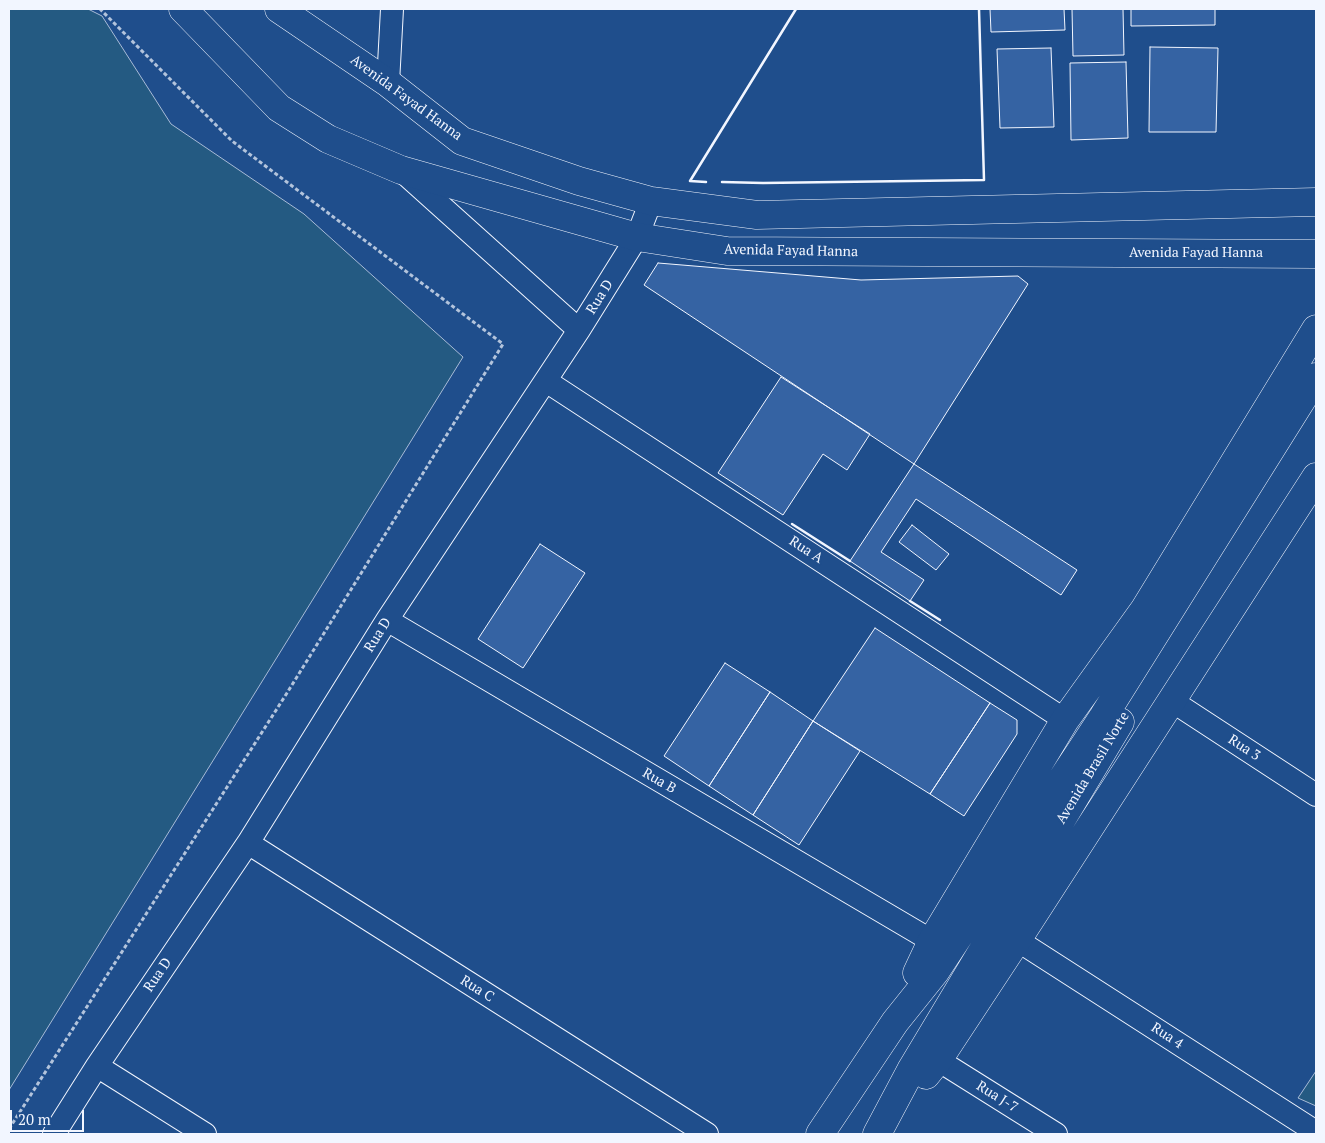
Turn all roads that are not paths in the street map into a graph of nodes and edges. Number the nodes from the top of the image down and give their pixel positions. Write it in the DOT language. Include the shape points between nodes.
graph roads {
  1 [pos="183,9"];
  2 [pos="392,9"];
  3 [pos="284,10"];
  4 [pos="388,83"];
  5 [pos="401,170"];
  6 [pos="651,201"];
  7 [pos="1316,202"];
  8 [pos="637,237"];
  9 [pos="1316,254"];
  10 [pos="1316,329"];
  11 [pos="579,330"];
  12 [pos="1316,376"];
  13 [pos="546,381"];
  14 [pos="1316,413"];
  15 [pos="1316,477"];
  16 [pos="386,620"];
  17 [pos="1172,701"];
  18 [pos="1066,720"];
  19 [pos="1316,795"];
  20 [pos="248,843"];
  21 [pos="1017,940"];
  22 [pos="932,941"];
  23 [pos="895,1022"];
  24 [pos="938,1060"];
  25 [pos="97,1066"];
  26 [pos="878,1132"];
  27 [pos="1316,1132"];
  28 [pos="54,1134"];
  29 [pos="205,1134"];
  30 [pos="707,1134"];
  31 [pos="820,1134"];
  32 [pos="1056,1134"];
  1 -- 5 [label="main road, Avenida Fayad Hanna" via="279,108 328,139"];
  2 -- 4 [label="street"];
  3 -- 4 [label="main road, Avenida Fayad Hanna"];
  4 -- 6 [label="main road, Avenida Fayad Hanna" via="462,141 579,181"];
  5 -- 8 [label="main road, Avenida Fayad Hanna"];
  5 -- 11 [label="street"];
  6 -- 7 [label="main road, Avenida Fayad Hanna" via="758,215"];
  6 -- 8 [label="street, Rua D"];
  8 -- 9 [label="main road, Avenida Fayad Hanna" via="728,251"];
  8 -- 11 [label="street, Rua D"];
  10 -- 18 [label="main road, Avenida Brasil Norte" via="1144,610"];
  11 -- 13 [label="street, Rua D"];
  12 -- 23 [label="main road, Avenida Brasil Norte" via="1097,725 935,972"];
  13 -- 16 [label="street, Rua D"];
  13 -- 18 [label="street, Rua A"];
  14 -- 26 [label="main road, Avenida Brasil Norte" via="1120,723 911,1070"];
  15 -- 17 [label="main road, Avenida Brasil Norte"];
  16 -- 20 [label="street, Rua D"];
  16 -- 22 [label="street, Rua B"];
  17 -- 19 [label="street, Rua 3"];
  17 -- 21 [label="main road, Avenida Brasil Norte"];
  18 -- 22 [label="main road, Avenida Brasil Norte"];
  20 -- 25 [label="street, Rua D"];
  20 -- 30 [label="street, Rua C"];
  21 -- 24 [label="main road, Avenida Brasil Norte"];
  21 -- 27 [label="street, Rua 4"];
  22 -- 23 [label="main road, Avenida Brasil Norte"];
  23 -- 31 [label="main road, Avenida Brasil Norte"];
  24 -- 26 [label="main road, Avenida Brasil Norte"];
  24 -- 32 [label="street, Rua J-7"];
  25 -- 28 [label="street, Rua D"];
  25 -- 29 [label="street"];
}
